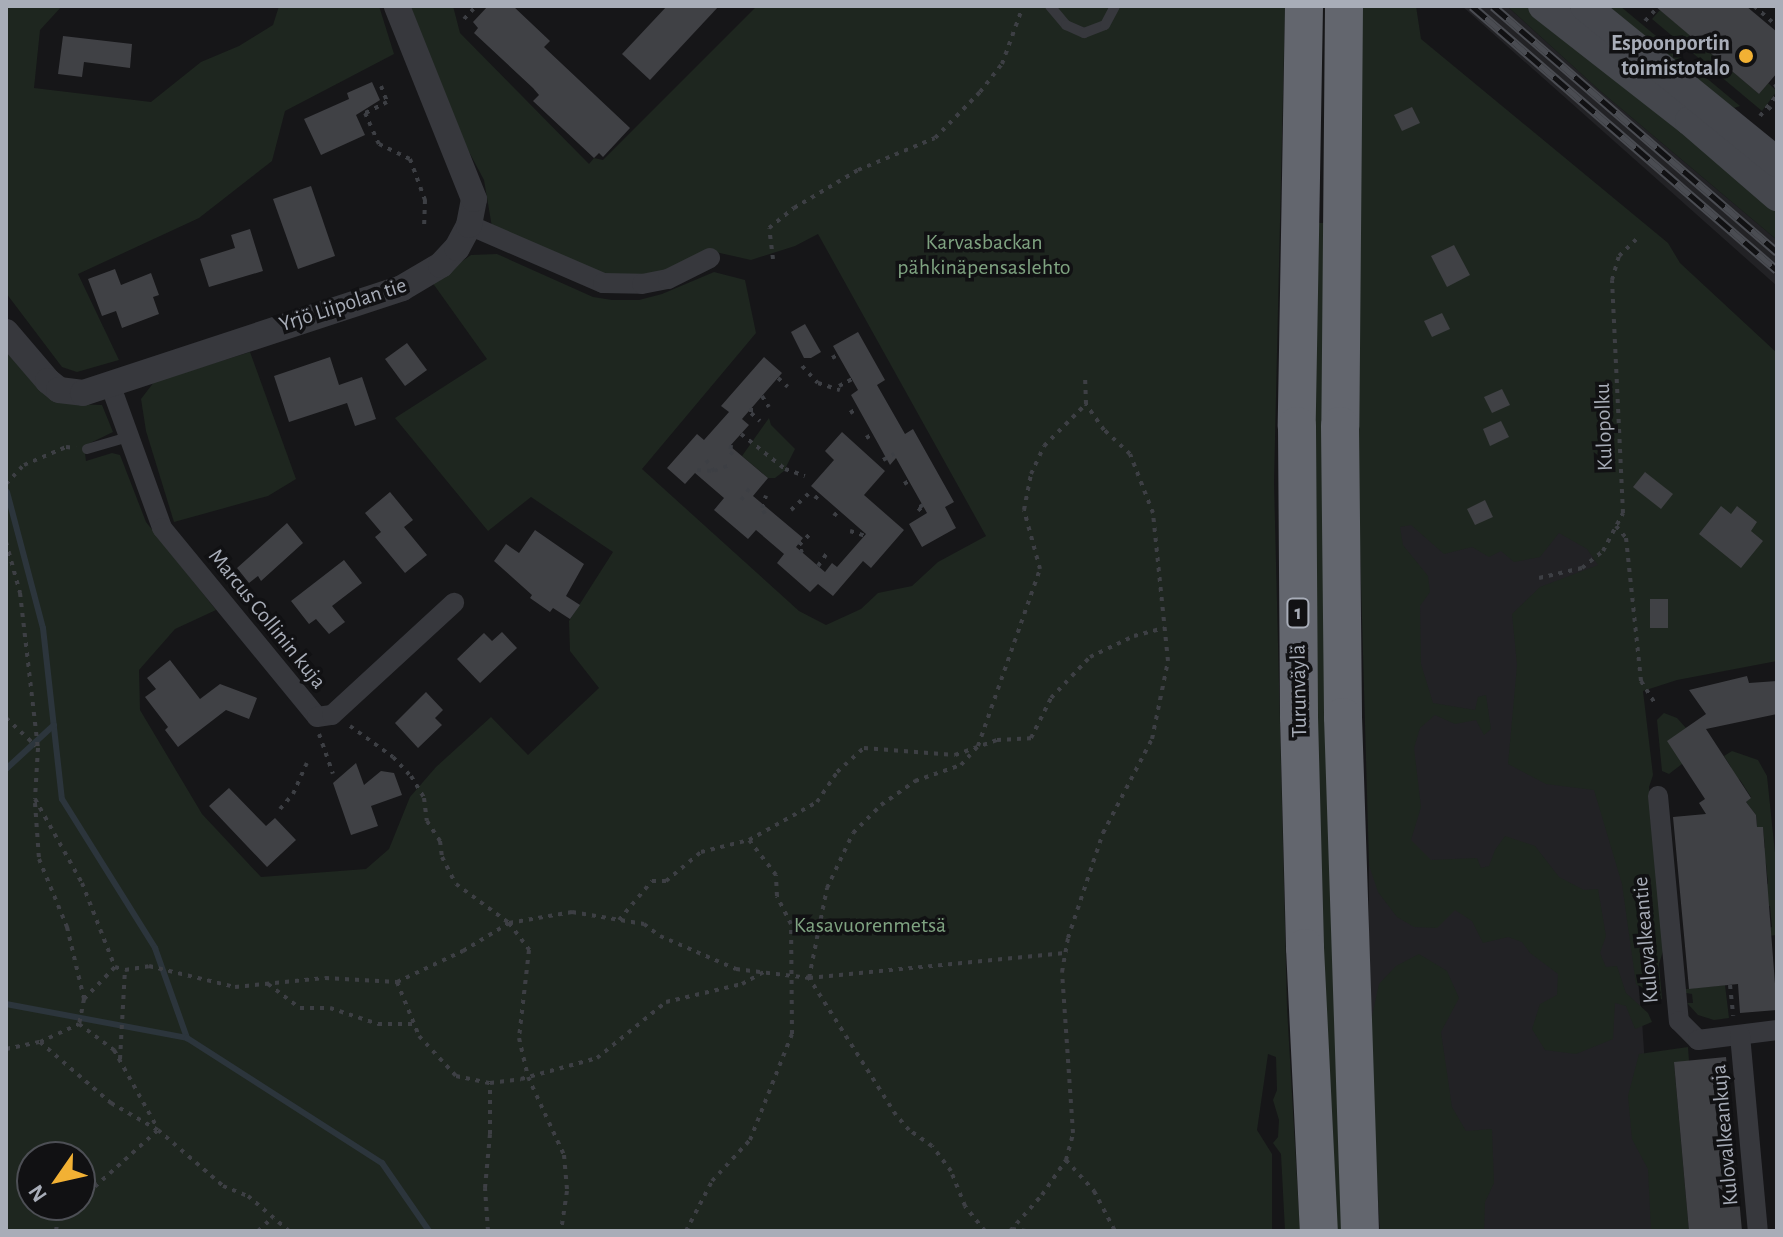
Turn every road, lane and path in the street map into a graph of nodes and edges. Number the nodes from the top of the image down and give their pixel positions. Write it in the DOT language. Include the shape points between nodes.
graph roads {
  1 [pos="397,6"];
  2 [pos="476,6"];
  3 [pos="1023,6"];
  4 [pos="1050,6"];
  5 [pos="1115,6"];
  6 [pos="1304,6"];
  7 [pos="1344,6"];
  8 [pos="1543,6"];
  9 [pos="1585,6"];
  10 [pos="1659,6"];
  11 [pos="1754,6"];
  12 [pos="464,19"];
  13 [pos="1645,21"];
  14 [pos="1777,26"];
  15 [pos="381,86"];
  16 [pos="1777,95"];
  17 [pos="1768,107"];
  18 [pos="1777,114"];
  19 [pos="1760,116"];
  20 [pos="1777,162"];
  21 [pos="1777,196"];
  22 [pos="424,224"];
  23 [pos="469,225"];
  24 [pos="1640,236"];
  25 [pos="710,258"];
  26 [pos="773,259"];
  27 [pos="6,332"];
  28 [pos="838,355"];
  29 [pos="832,358"];
  30 [pos="802,366"];
  31 [pos="1085,376"];
  32 [pos="778,378"];
  33 [pos="852,379"];
  34 [pos="110,384"];
  35 [pos="788,387"];
  36 [pos="762,396"];
  37 [pos="1086,404"];
  38 [pos="769,407"];
  39 [pos="751,408"];
  40 [pos="858,408"];
  41 [pos="850,413"];
  42 [pos="760,421"];
  43 [pos="741,434"];
  44 [pos="873,434"];
  45 [pos="128,437"];
  46 [pos="866,438"];
  47 [pos="731,445"];
  48 [pos="87,449"];
  49 [pos="894,454"];
  50 [pos="735,456"];
  51 [pos="706,460"];
  52 [pos="883,460"];
  53 [pos="730,465"];
  54 [pos="697,470"];
  55 [pos="714,471"];
  56 [pos="805,476"];
  57 [pos="6,484"];
  58 [pos="752,485"];
  59 [pos="809,493"];
  60 [pos="820,493"];
  61 [pos="766,496"];
  62 [pos="815,499"];
  63 [pos="741,500"];
  64 [pos="923,505"];
  65 [pos="762,508"];
  66 [pos="752,510"];
  67 [pos="791,510"];
  68 [pos="839,510"];
  69 [pos="765,514"];
  70 [pos="925,514"];
  71 [pos="834,516"];
  72 [pos="1616,526"];
  73 [pos="860,528"];
  74 [pos="811,533"];
  75 [pos="865,536"];
  76 [pos="6,542"];
  77 [pos="802,553"];
  78 [pos="827,553"];
  79 [pos="824,561"];
  80 [pos="818,566"];
  81 [pos="827,569"];
  82 [pos="1539,578"];
  83 [pos="454,603"];
  84 [pos="1165,627"];
  85 [pos="1656,705"];
  86 [pos="324,716"];
  87 [pos="6,718"];
  88 [pos="978,746"];
  89 [pos="38,748"];
  90 [pos="307,763"];
  91 [pos="333,774"];
  92 [pos="1658,796"];
  93 [pos="35,799"];
  94 [pos="280,809"];
  95 [pos="749,840"];
  96 [pos="619,920"];
  97 [pos="509,923"];
  98 [pos="1065,953"];
  99 [pos="115,967"];
  100 [pos="125,970"];
  101 [pos="764,972"];
  102 [pos="792,976"];
  103 [pos="809,978"];
  104 [pos="397,982"];
  105 [pos="268,984"];
  106 [pos="1730,985"];
  107 [pos="84,999"];
  108 [pos="79,1024"];
  109 [pos="415,1024"];
  110 [pos="1736,1029"];
  111 [pos="1777,1030"];
  112 [pos="40,1042"];
  113 [pos="6,1049"];
  114 [pos="120,1061"];
  115 [pos="528,1077"];
  116 [pos="490,1083"];
  117 [pos="158,1130"];
  118 [pos="1066,1160"];
  119 [pos="96,1186"];
  120 [pos="273,1217"];
  121 [pos="1011,1230"];
  122 [pos="258,1231"];
  123 [pos="289,1231"];
  124 [pos="488,1231"];
  125 [pos="561,1231"];
  126 [pos="686,1231"];
  127 [pos="985,1231"];
  128 [pos="1026,1231"];
  129 [pos="1115,1231"];
  130 [pos="1319,1231"];
  131 [pos="1360,1231"];
  132 [pos="1758,1231"];
  1 -- 23 [label="street" via="468,176 474,199"];
  2 -- 12 [label="path"];
  3 -- 26 [label="path" via="1002,64 935,138 858,170 794,208 769,228"];
  4 -- 5 [label="lane" via="1066,25 1084,33 1105,25"];
  6 -- 130 [label="highway, Turunväylä / 1" via="1299,686"];
  7 -- 131 [label="highway, Turunväylä / 1" via="1342,686"];
  8 -- 21 [label="main road"];
  9 -- 20 [label="main road"];
  10 -- 13 [label="path"];
  11 -- 14 [label="path"];
  15 -- 22 [label="path" via="387,102 365,113 379,144 412,164 425,200"];
  16 -- 17 [label="path"];
  17 -- 18 [label="path"];
  17 -- 19 [label="path"];
  23 -- 25 [label="street" via="603,283 668,279"];
  23 -- 34 [label="street, Yrjö Liipolan tie" via="441,265 402,288"];
  24 -- 72 [label="path, Kulopolku" via="1619,256 1612,280 1623,513"];
  27 -- 34 [label="street, Yrjö Liipolan tie" via="59,390 83,393"];
  28 -- 29 [label="path"];
  30 -- 33 [label="path" via="818,383 840,388"];
  31 -- 37 [label="path"];
  32 -- 35 [label="path"];
  34 -- 45 [label="street, Marcus Collinin kuja"];
  36 -- 38 [label="path"];
  37 -- 84 [label="path" via="1130,454 1153,513"];
  37 -- 88 [label="path" via="1044,446 1031,474 1024,510 1040,569"];
  39 -- 42 [label="path"];
  40 -- 41 [label="path"];
  43 -- 56 [label="path" via="785,469"];
  44 -- 46 [label="path"];
  45 -- 48 [label="lane"];
  45 -- 86 [label="street, Marcus Collinin kuja" via="162,528"];
  47 -- 50 [label="path"];
  48 -- 57 [label="path" via="66,447 24,465"];
  49 -- 52 [label="path"];
  51 -- 55 [label="path"];
  53 -- 55 [label="path"];
  54 -- 55 [label="path"];
  58 -- 63 [label="path"];
  59 -- 67 [label="path"];
  60 -- 62 [label="path"];
  61 -- 65 [label="path"];
  64 -- 70 [label="path" via="918,508"];
  65 -- 66 [label="path"];
  65 -- 69 [label="path"];
  68 -- 71 [label="path"];
  72 -- 82 [label="path, Kulopolku" via="1603,551 1582,568"];
  72 -- 85 [label="path" via="1626,538 1641,681"];
  73 -- 75 [label="path" via="850,531"];
  74 -- 77 [label="path" via="800,543"];
  76 -- 89 [label="path" via="20,593"];
  78 -- 79 [label="path"];
  79 -- 80 [label="path"];
  79 -- 81 [label="path"];
  83 -- 86 [label="street, Marcus Collinin kuja"];
  84 -- 88 [label="path" via="1090,657 1051,698 1031,738"];
  84 -- 98 [label="path" via="1168,661 1152,739 1103,833"];
  86 -- 91 [label="path" via="320,740"];
  86 -- 97 [label="path" via="368,737 411,776 456,884"];
  87 -- 89 [label="path"];
  88 -- 95 [label="path" via="955,755 864,748 837,772 817,802"];
  88 -- 103 [label="path" via="961,765 915,781 853,833 827,888"];
  89 -- 93 [label="path"];
  90 -- 94 [label="path"];
  92 -- 110 [label="street, Kulovalkeantie" via="1675,934 1675,1007 1684,1029 1698,1040"];
  93 -- 99 [label="path" via="82,883"];
  93 -- 107 [label="path" via="39,859 67,927"];
  95 -- 96 [label="path" via="701,852 666,881 652,881"];
  95 -- 102 [label="path" via="776,875 777,896 791,924"];
  96 -- 97 [label="path" via="572,912"];
  96 -- 101 [label="path" via="644,924 736,969"];
  97 -- 104 [label="path"];
  97 -- 115 [label="path" via="529,950 519,1038"];
  98 -- 103 [label="path"];
  98 -- 118 [label="path" via="1073,1133"];
  99 -- 100 [label="path"];
  99 -- 107 [label="path"];
  100 -- 105 [label="path" via="149,966 235,987"];
  100 -- 114 [label="path"];
  101 -- 102 [label="path"];
  101 -- 115 [label="path" via="742,984 666,1002 597,1058"];
  102 -- 103 [label="path"];
  102 -- 126 [label="path" via="792,1034 750,1140 712,1181"];
  103 -- 127 [label="path" via="896,1115 932,1146"];
  104 -- 105 [label="path" via="325,978"];
  104 -- 109 [label="path"];
  105 -- 109 [label="path" via="300,1008 330,1008 378,1024"];
  106 -- 110 [label="path"];
  107 -- 108 [label="path"];
  108 -- 112 [label="path"];
  108 -- 114 [label="path" via="114,1050"];
  109 -- 116 [label="path" via="419,1036 456,1076"];
  110 -- 111 [label="street, Kulovalkeantie"];
  110 -- 132 [label="street, Kulovalkeankuja"];
  112 -- 113 [label="path"];
  112 -- 117 [label="path" via="111,1103"];
  114 -- 117 [label="path"];
  115 -- 116 [label="path"];
  115 -- 125 [label="path" via="564,1155 567,1191"];
  116 -- 124 [label="path"];
  117 -- 119 [label="path"];
  117 -- 120 [label="path" via="223,1186 248,1196"];
  118 -- 121 [label="path"];
  118 -- 129 [label="path" via="1094,1191"];
  120 -- 122 [label="path"];
  120 -- 123 [label="path"];
  121 -- 128 [label="path"];
}
